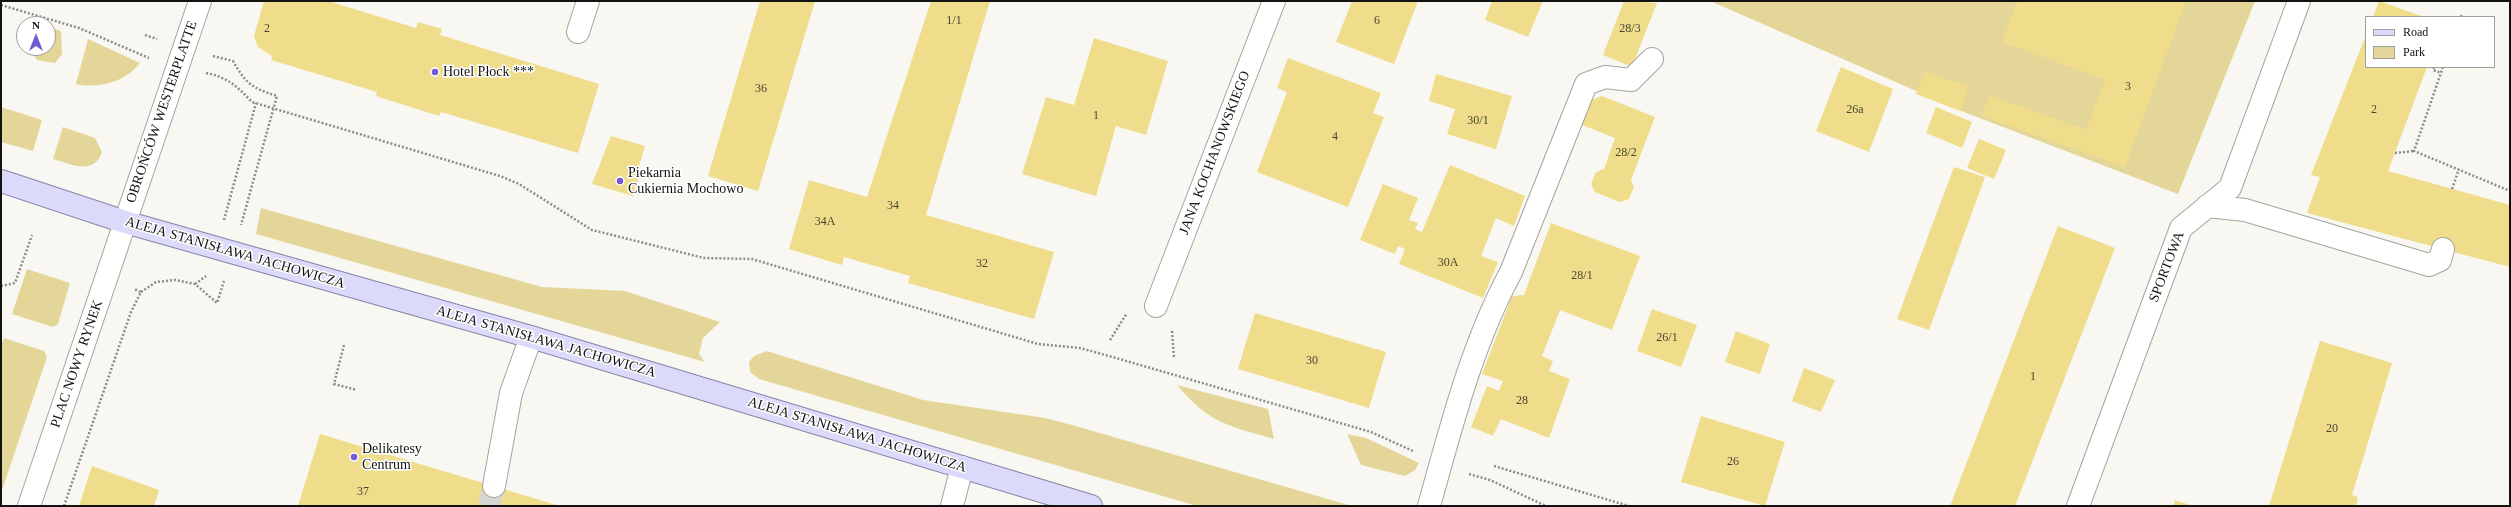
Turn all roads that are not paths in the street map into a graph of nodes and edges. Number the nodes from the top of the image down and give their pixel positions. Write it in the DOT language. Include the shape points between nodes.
graph roads {
  1 [pos="200,1"];
  2 [pos="588,1"];
  3 [pos="1274,1"];
  4 [pos="2300,1"];
  5 [pos="578,32"];
  6 [pos="1652,59"];
  7 [pos="1,181"];
  8 [pos="2207,206"];
  9 [pos="125,222"];
  10 [pos="2444,249"];
  11 [pos="1156,306"];
  12 [pos="531,337"];
  13 [pos="962,467"];
  14 [pos="494,486"];
  15 [pos="29,506"];
  16 [pos="952,506"];
  17 [pos="1091,506"];
  18 [pos="1429,506"];
  19 [pos="2078,506"];
  1 -- 9 [label="street, OBROŃCÓW WESTERPLATTE"];
  2 -- 5 [label="street"];
  3 -- 11 [label="street, JANA KOCHANOWSKIEGO"];
  4 -- 8 [label="street, SPORTOWA" via="2230,188"];
  6 -- 18 [label="street" via="1631,80 1605,77 1586,84 1511,272 1481,338"];
  7 -- 9 [label="main road, ALEJA STANISŁAWA JACHOWICZA"];
  8 -- 10 [label="street" via="2244,210 2429,265 2440,260"];
  8 -- 19 [label="street, SPORTOWA" via="2181,228"];
  9 -- 12 [label="main road, ALEJA STANISŁAWA JACHOWICZA"];
  9 -- 15 [label="street, PLAC NOWY RYNEK"];
  12 -- 13 [label="main road, ALEJA STANISŁAWA JACHOWICZA"];
  12 -- 14 [label="street" via="511,393"];
  13 -- 16 [label="street"];
  13 -- 17 [label="main road, ALEJA STANISŁAWA JACHOWICZA"];
}
